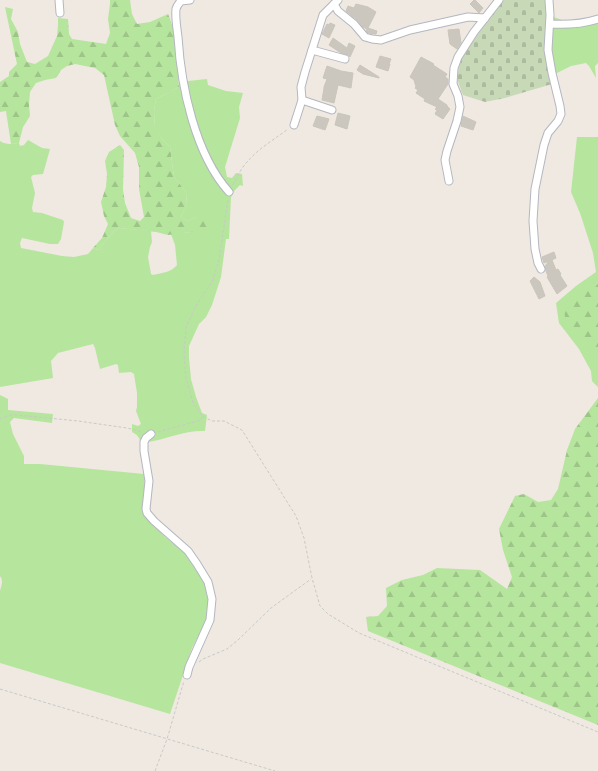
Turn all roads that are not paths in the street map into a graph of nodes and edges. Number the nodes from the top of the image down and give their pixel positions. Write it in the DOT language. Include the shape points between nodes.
graph roads {
  1 [pos="59,0"];
  2 [pos="190,0"];
  3 [pos="499,0"];
  4 [pos="549,0"];
  5 [pos="336,2"];
  6 [pos="60,13"];
  7 [pos="484,18"];
  8 [pos="598,19"];
  9 [pos="550,24"];
  10 [pos="312,50"];
  11 [pos="345,59"];
  12 [pos="302,100"];
  13 [pos="332,110"];
  14 [pos="294,125"];
  15 [pos="449,181"];
  16 [pos="229,192"];
  17 [pos="541,269"];
  18 [pos="151,434"];
  19 [pos="187,675"];
  1 -- 6 [label="street"];
  2 -- 16 [label="street" via="181,1 176,8 178,45 186,100 210,164"];
  3 -- 7 [label="street"];
  4 -- 9 [label="street"];
  5 -- 7 [label="street" via="338,11 365,37 381,40 410,30 468,17"];
  5 -- 10 [label="street" via="323,15"];
  7 -- 15 [label="street" via="458,57 454,68 454,84 460,107 446,151"];
  8 -- 9 [label="street" via="564,25"];
  9 -- 17 [label="street" via="548,50 560,114 558,121 548,133 535,188 534,249"];
  10 -- 11 [label="street"];
  10 -- 12 [label="street" via="305,72"];
  12 -- 13 [label="street"];
  12 -- 14 [label="street"];
  18 -- 19 [label="street" via="144,442 148,481 147,512 188,551 208,582 212,599 210,620"];
}
